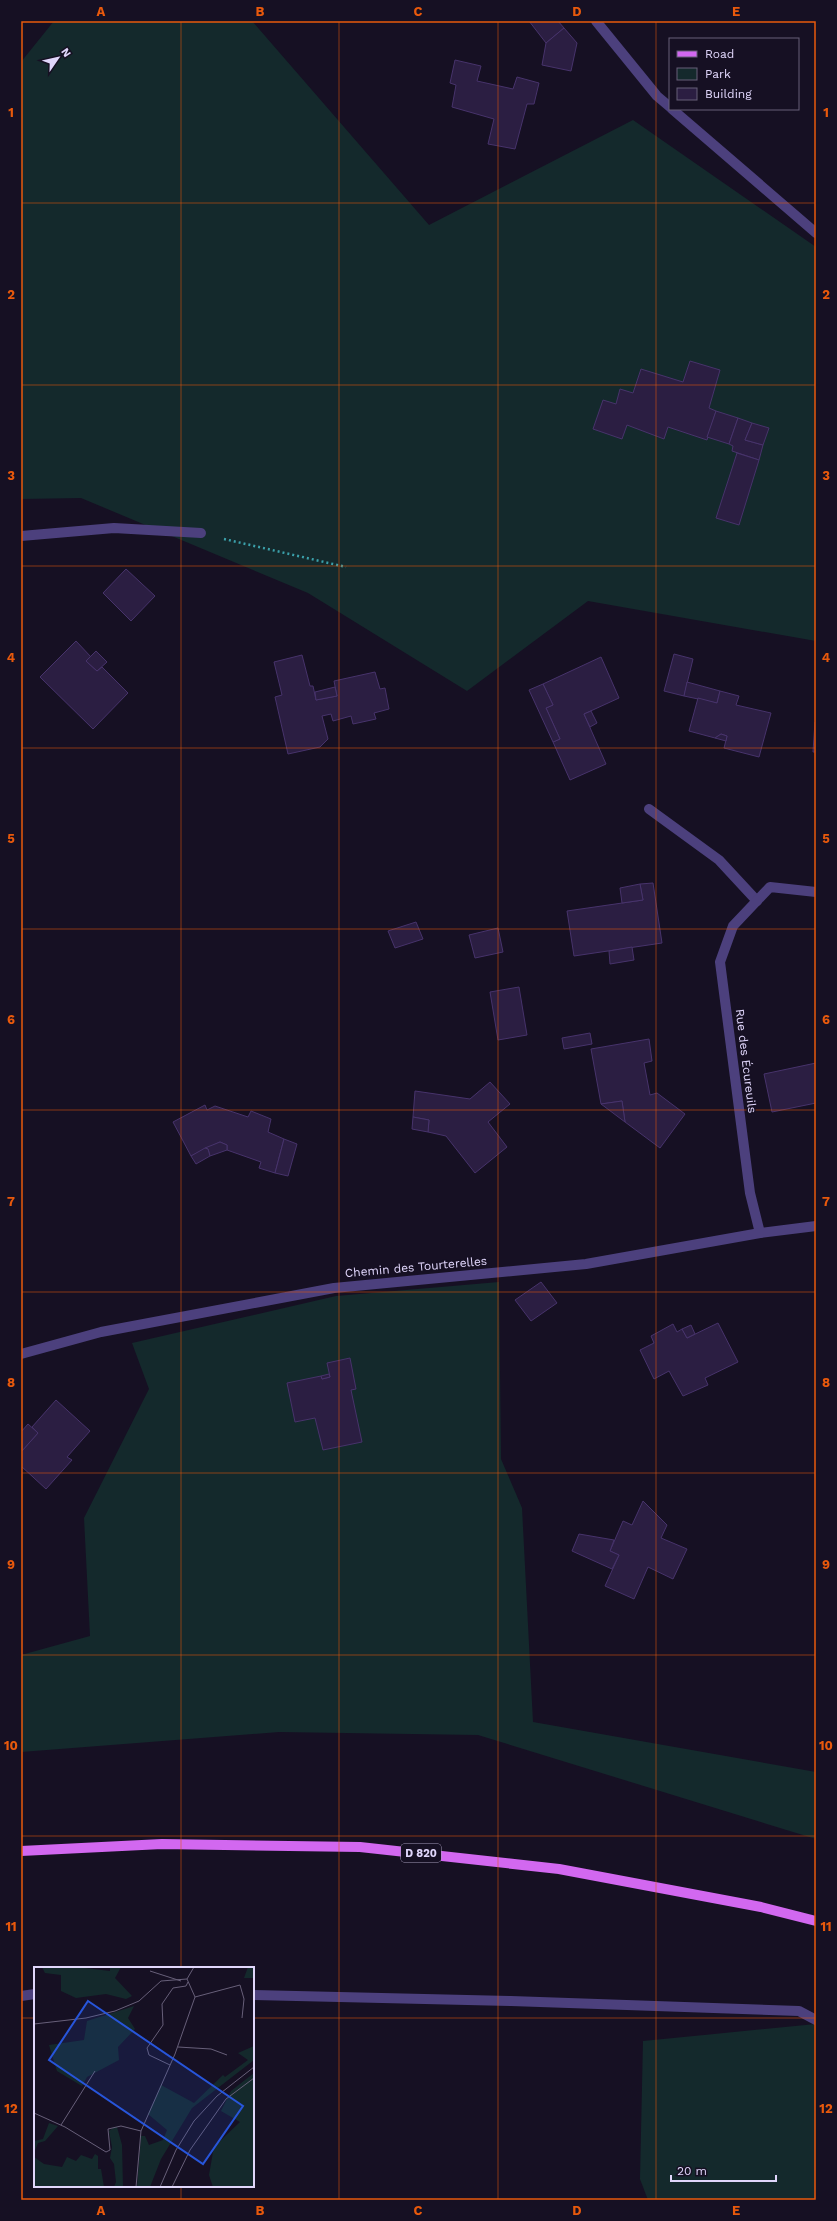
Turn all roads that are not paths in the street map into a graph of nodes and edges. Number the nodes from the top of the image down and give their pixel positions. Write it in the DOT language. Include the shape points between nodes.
graph roads {
  1 [pos="596,21"];
  2 [pos="669,106"];
  3 [pos="673,110"];
  4 [pos="816,233"];
  5 [pos="201,534"];
  6 [pos="21,536"];
  7 [pos="649,809"];
  8 [pos="816,892"];
  9 [pos="757,901"];
  10 [pos="816,1226"];
  11 [pos="760,1233"];
  12 [pos="21,1354"];
  13 [pos="21,1851"];
  14 [pos="816,1921"];
  15 [pos="34,1994"];
  16 [pos="254,1995"];
  17 [pos="21,1996"];
  18 [pos="816,2020"];
  1 -- 2 [label="street" via="657,96"];
  3 -- 4 [label="street"];
  5 -- 6 [label="street" via="114,528"];
  7 -- 9 [label="street" via="719,860"];
  8 -- 9 [label="street, Rue des Écureuils" via="770,887"];
  9 -- 11 [label="street, Rue des Écureuils" via="733,926 720,962 750,1194"];
  10 -- 11 [label="street, Chemin des Tourterelles"];
  11 -- 12 [label="street, Chemin des Tourterelles" via="586,1264 334,1288 101,1332"];
  13 -- 14 [label="main road, D 820" via="162,1844 360,1847 559,1869 762,1907"];
  15 -- 17 [label="street"];
  16 -- 18 [label="street" via="799,2011"];
}
